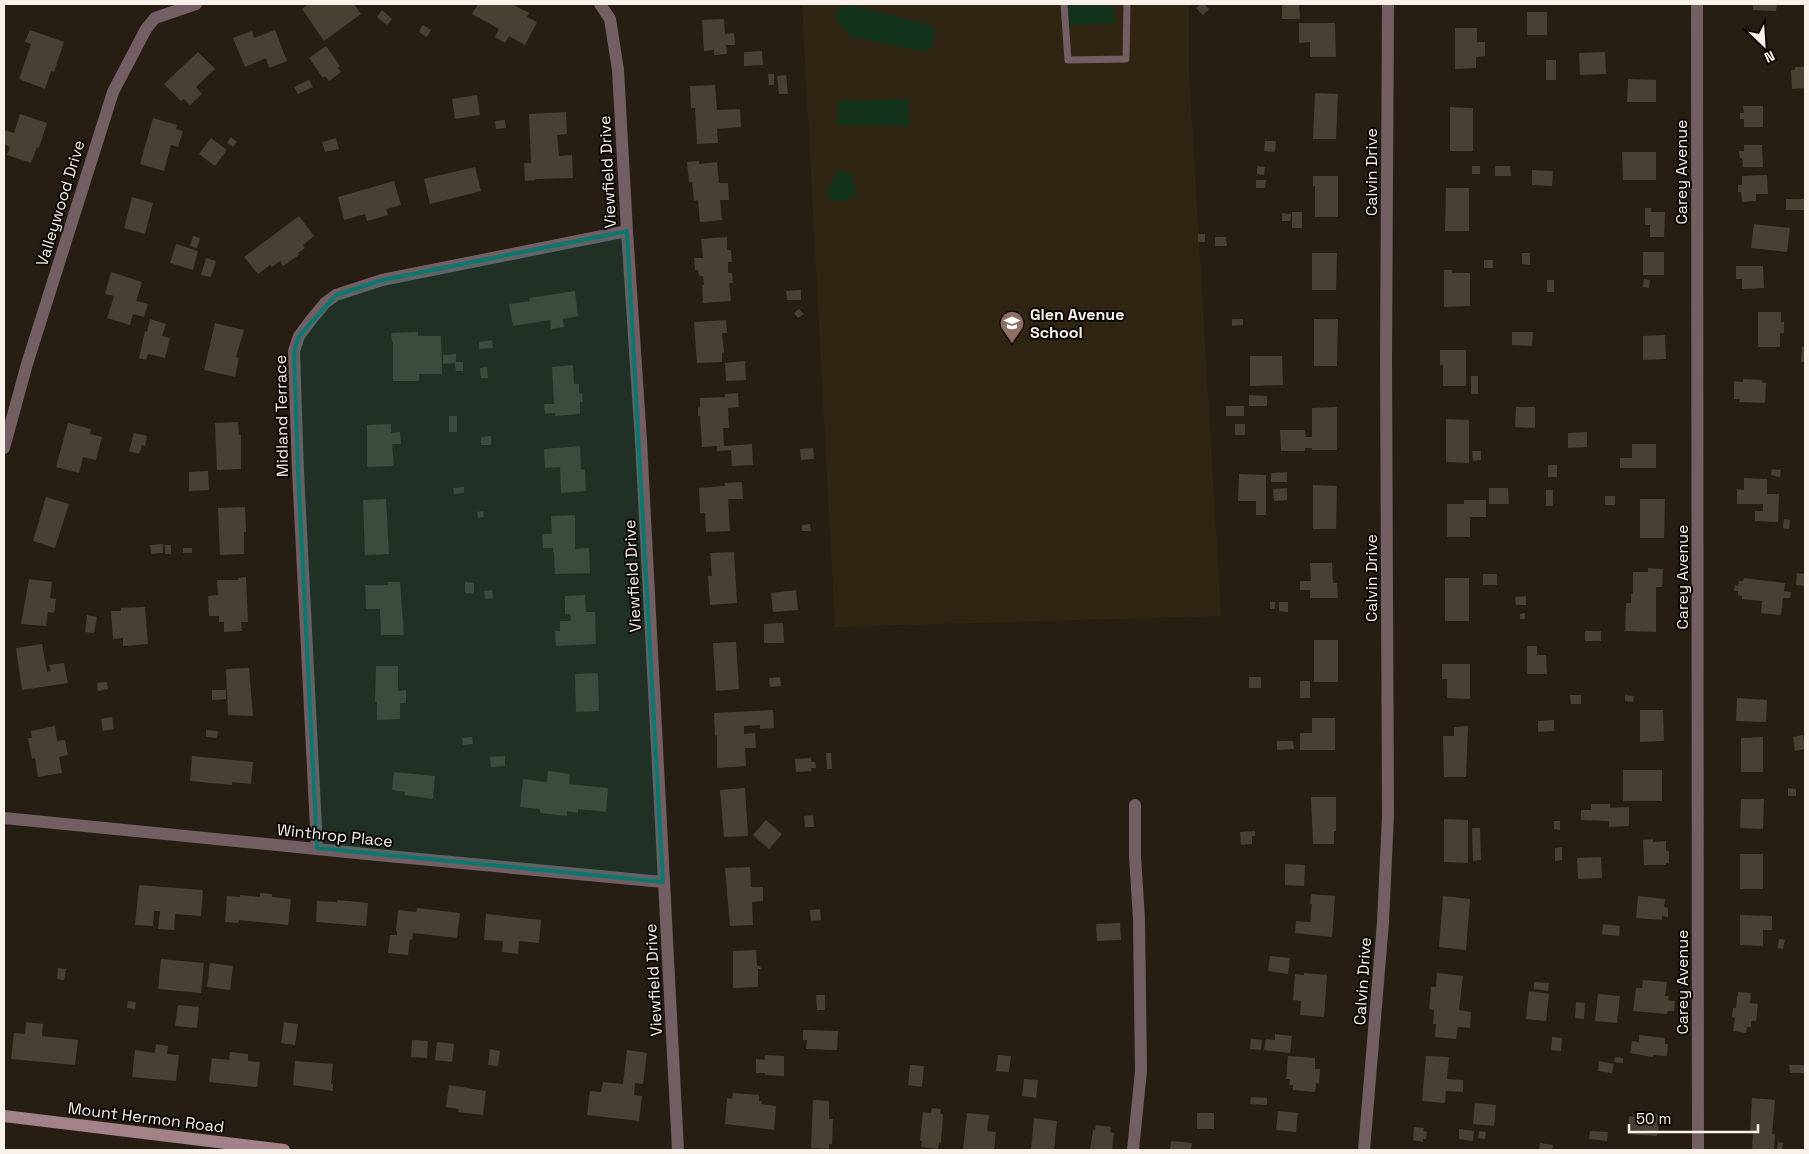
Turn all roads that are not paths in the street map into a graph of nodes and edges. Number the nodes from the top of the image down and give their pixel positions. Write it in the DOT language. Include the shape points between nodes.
graph roads {
  1 [pos="196,4"];
  2 [pos="600,4"];
  3 [pos="1064,4"];
  4 [pos="1127,4"];
  5 [pos="1388,4"];
  6 [pos="1697,4"];
  7 [pos="626,231"];
  8 [pos="4,448"];
  9 [pos="1135,805"];
  10 [pos="4,818"];
  11 [pos="317,848"];
  12 [pos="663,882"];
  13 [pos="4,1116"];
  14 [pos="284,1150"];
  15 [pos="678,1150"];
  16 [pos="1133,1150"];
  17 [pos="1364,1150"];
  18 [pos="1698,1150"];
  1 -- 8 [label="street, Valleywood Drive" via="155,18 113,92 27,364"];
  2 -- 7 [label="street, Viewfield Drive" via="610,18 618,70"];
  3 -- 4 [label="lane" via="1068,60 1126,60"];
  5 -- 17 [label="street, Calvin Drive" via="1388,816 1383,922"];
  6 -- 18 [label="street, Carey Avenue"];
  7 -- 11 [label="street, Midland Terrace" via="382,280 336,295 325,303 299,336 294,351 298,471"];
  7 -- 12 [label="street, Viewfield Drive" via="641,441"];
  9 -- 16 [label="street" via="1141,1071"];
  10 -- 11 [label="street, Winthrop Place"];
  11 -- 12 [label="street, Winthrop Place"];
  12 -- 15 [label="street, Viewfield Drive"];
  13 -- 14 [label="main road, Mount Hermon Road"];
}
